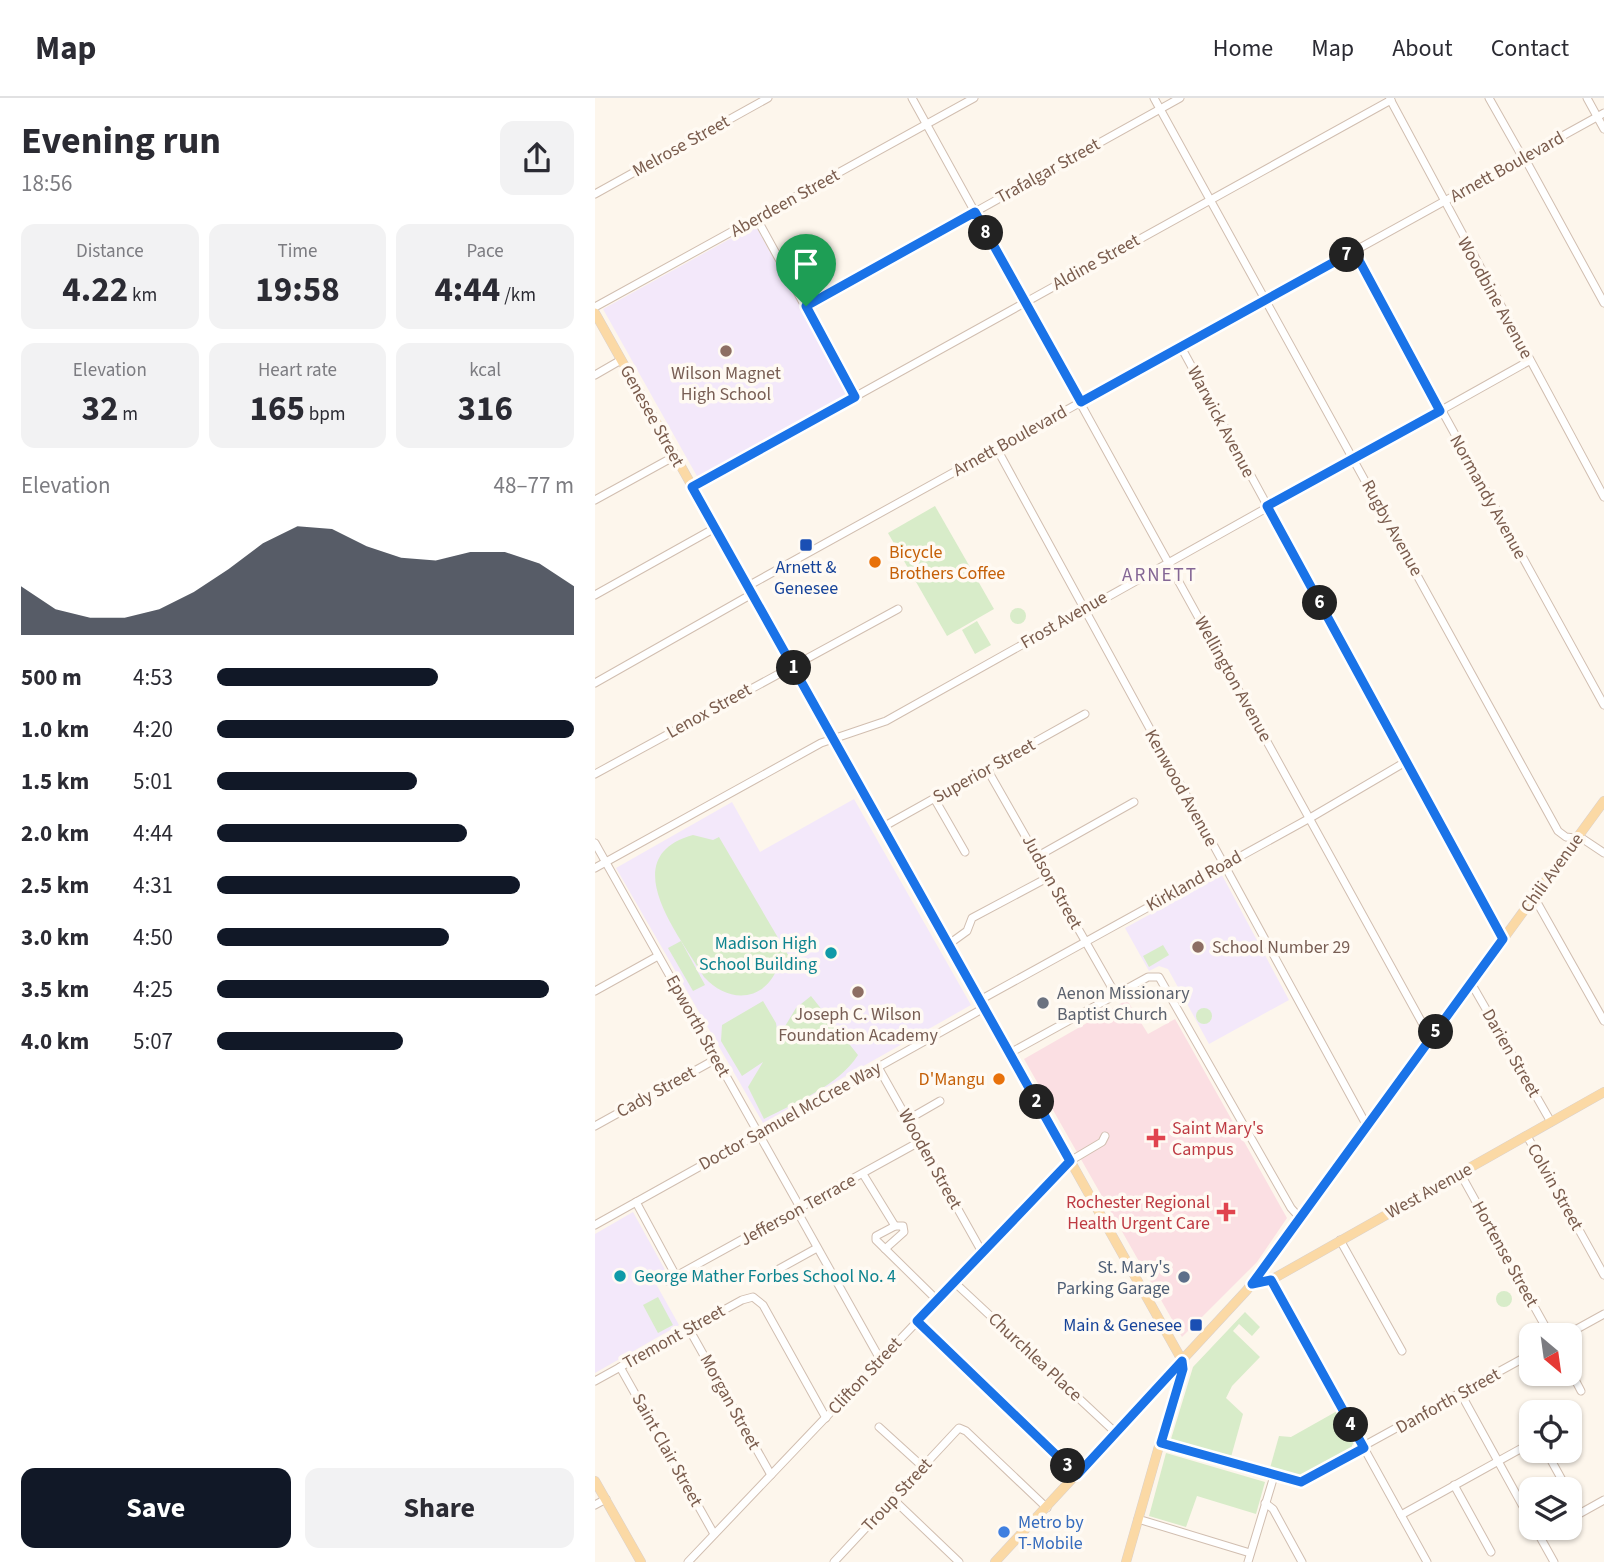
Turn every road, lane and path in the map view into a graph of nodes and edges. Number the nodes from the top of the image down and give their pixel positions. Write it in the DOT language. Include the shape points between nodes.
graph roads {
  1 [pos="768,98"];
  2 [pos="912,98"];
  3 [pos="974,98"];
  4 [pos="1154,98"];
  5 [pos="1179,98"];
  6 [pos="1489,98"];
  7 [pos="1587,98"];
  8 [pos="1390,99"];
  9 [pos="1160,108"];
  10 [pos="1601,115"];
  11 [pos="926,125"];
  12 [pos="1604,129"];
  13 [pos="1523,158"];
  14 [pos="595,194"];
  15 [pos="1210,199"];
  16 [pos="1444,201"];
  17 [pos="975,212"];
  18 [pos="757,219"];
  19 [pos="1354,251"];
  20 [pos="1266,300"];
  21 [pos="1025,302"];
  22 [pos="1604,303"];
  23 [pos="806,306"];
  24 [pos="595,307"];
  25 [pos="595,313"];
  26 [pos="1181,347"];
  27 [pos="621,360"];
  28 [pos="1529,361"];
  29 [pos="595,375"];
  30 [pos="855,397"];
  31 [pos="1081,402"];
  32 [pos="1440,411"];
  33 [pos="997,449"];
  34 [pos="675,456"];
  35 [pos="1354,458"];
  36 [pos="692,487"];
  37 [pos="1604,497"];
  38 [pos="595,500"];
  39 [pos="1267,506"];
  40 [pos="715,528"];
  41 [pos="1167,561"];
  42 [pos="750,590"];
  43 [pos="595,595"];
  44 [pos="898,609"];
  45 [pos="1084,610"];
  46 [pos="792,666"];
  47 [pos="595,683"];
  48 [pos="1604,705"];
  49 [pos="1085,714"];
  50 [pos="833,739"];
  51 [pos="1407,761"];
  52 [pos="987,769"];
  53 [pos="595,774"];
  54 [pos="934,798"];
  55 [pos="1604,801"];
  56 [pos="1134,802"];
  57 [pos="1310,818"];
  58 [pos="883,827"];
  59 [pos="1576,840"];
  60 [pos="595,843"];
  61 [pos="965,852"];
  62 [pos="1604,853"];
  63 [pos="1038,856"];
  64 [pos="606,862"];
  65 [pos="1224,864"];
  66 [pos="595,868"];
  67 [pos="1049,877"];
  68 [pos="1534,897"];
  69 [pos="1503,939"];
  70 [pos="1085,941"];
  71 [pos="949,944"];
  72 [pos="659,956"];
  73 [pos="1471,983"];
  74 [pos="595,991"];
  75 [pos="1116,995"];
  76 [pos="982,1004"];
  77 [pos="1604,1021"];
  78 [pos="1431,1039"];
  79 [pos="1010,1053"];
  80 [pos="716,1059"];
  81 [pos="878,1067"];
  82 [pos="1604,1092"];
  83 [pos="940,1101"];
  84 [pos="907,1120"];
  85 [pos="1551,1122"];
  86 [pos="595,1126"];
  87 [pos="1367,1126"];
  88 [pos="758,1134"];
  89 [pos="1105,1136"];
  90 [pos="1527,1136"];
  91 [pos="919,1142"];
  92 [pos="1070,1161"];
  93 [pos="1460,1173"];
  94 [pos="863,1174"];
  95 [pos="636,1202"];
  96 [pos="799,1210"];
  97 [pos="1300,1218"];
  98 [pos="595,1225"];
  99 [pos="895,1226"];
  100 [pos="1341,1240"];
  101 [pos="817,1248"];
  102 [pos="885,1249"];
  103 [pos="982,1251"];
  104 [pos="779,1269"];
  105 [pos="1604,1275"];
  106 [pos="676,1276"];
  107 [pos="1271,1280"];
  108 [pos="667,1281"];
  109 [pos="953,1281"];
  110 [pos="1252,1284"];
  111 [pos="937,1300"];
  112 [pos="1604,1314"];
  113 [pos="917,1321"];
  114 [pos="1543,1323"];
  115 [pos="1582,1326"];
  116 [pos="689,1329"];
  117 [pos="1402,1351"];
  118 [pos="880,1359"];
  119 [pos="1182,1361"];
  120 [pos="1519,1361"];
  121 [pos="620,1367"];
  122 [pos="595,1381"];
  123 [pos="1578,1386"];
  124 [pos="1581,1391"];
  125 [pos="1461,1394"];
  126 [pos="826,1418"];
  127 [pos="879,1427"];
  128 [pos="1116,1433"];
  129 [pos="1161,1443"];
  130 [pos="1364,1448"];
  131 [pos="1519,1450"];
  132 [pos="1499,1461"];
  133 [pos="923,1467"];
  134 [pos="771,1475"];
  135 [pos="1077,1475"];
  136 [pos="1274,1476"];
  137 [pos="595,1480"];
  138 [pos="1454,1485"];
  139 [pos="1519,1498"];
  140 [pos="605,1499"];
  141 [pos="893,1499"];
  142 [pos="1604,1500"];
  143 [pos="1265,1503"];
  144 [pos="595,1505"];
  145 [pos="1047,1508"];
  146 [pos="1582,1512"];
  147 [pos="1401,1515"];
  148 [pos="1138,1519"];
  149 [pos="714,1534"];
  150 [pos="1542,1540"];
  151 [pos="1491,1552"];
  152 [pos="1250,1553"];
  153 [pos="641,1562"];
  154 [pos="688,1562"];
  155 [pos="834,1562"];
  156 [pos="959,1562"];
  157 [pos="995,1562"];
  158 [pos="1126,1562"];
  159 [pos="1248,1562"];
  160 [pos="1302,1562"];
  161 [pos="1427,1562"];
  162 [pos="1554,1562"];
  1 -- 14 [label="street, Melrose Street"];
  2 -- 11 [label="street, Wellington Avenue"];
  3 -- 11 [label="street, Aberdeen Street"];
  4 -- 9 [label="street, Rugby Avenue"];
  5 -- 9 [label="street, Trafalgar Street"];
  6 -- 13 [label="street"];
  7 -- 10 [label="street"];
  8 -- 15 [label="street, Aldine Street"];
  8 -- 16 [label="street, Woodbine Avenue"];
  9 -- 15 [label="street, Rugby Avenue"];
  9 -- 17 [label="street, Trafalgar Street"];
  10 -- 12 [label="street"];
  10 -- 13 [label="street, Arnett Boulevard"];
  11 -- 17 [label="street, Wellington Avenue"];
  11 -- 18 [label="street, Aberdeen Street"];
  13 -- 16 [label="street, Arnett Boulevard"];
  13 -- 22 [label="street"];
  15 -- 20 [label="street, Rugby Avenue"];
  15 -- 21 [label="street, Aldine Street"];
  16 -- 19 [label="street, Arnett Boulevard"];
  16 -- 28 [label="street, Woodbine Avenue"];
  17 -- 21 [label="street, Wellington Avenue"];
  17 -- 23 [label="street, Trafalgar Street"];
  18 -- 23 [label="street"];
  18 -- 24 [label="street, Aberdeen Street"];
  19 -- 20 [label="street, Arnett Boulevard"];
  19 -- 32 [label="street, Normandy Avenue"];
  20 -- 26 [label="street, Arnett Boulevard"];
  20 -- 35 [label="street, Rugby Avenue"];
  21 -- 30 [label="street, Aldine Street"];
  21 -- 31 [label="street, Wellington Avenue"];
  23 -- 30 [label="street"];
  25 -- 27 [label="main road, Genesee Street"];
  26 -- 31 [label="street, Arnett Boulevard"];
  26 -- 39 [label="street, Warwick Avenue"];
  27 -- 29 [label="street"];
  27 -- 34 [label="main road, Genesee Street"];
  28 -- 32 [label="street, Frost Avenue"];
  28 -- 37 [label="street, Woodbine Avenue"];
  30 -- 36 [label="street, Aldine Street"];
  31 -- 33 [label="street, Arnett Boulevard"];
  31 -- 41 [label="street, Wellington Avenue"];
  32 -- 35 [label="street, Frost Avenue"];
  32 -- 48 [label="street, Normandy Avenue"];
  33 -- 42 [label="street, Arnett Boulevard"];
  33 -- 45 [label="street, Kenwood Avenue"];
  34 -- 36 [label="main road, Genesee Street"];
  34 -- 38 [label="street"];
  35 -- 39 [label="street, Frost Avenue"];
  35 -- 59 [label="street, Rugby Avenue" via="1558,831"];
  36 -- 40 [label="main road, Genesee Street"];
  39 -- 41 [label="street, Frost Avenue"];
  39 -- 51 [label="street, Warwick Avenue"];
  40 -- 42 [label="main road, Genesee Street"];
  40 -- 43 [label="street"];
  41 -- 45 [label="street, Frost Avenue"];
  41 -- 57 [label="street, Wellington Avenue"];
  42 -- 46 [label="main road, Genesee Street"];
  42 -- 47 [label="street, Arnett Boulevard"];
  44 -- 46 [label="street, Lenox Street"];
  45 -- 50 [label="street, Frost Avenue" via="886,721"];
  45 -- 65 [label="street, Kenwood Avenue"];
  46 -- 50 [label="main road, Genesee Street"];
  46 -- 53 [label="street, Lenox Street"];
  49 -- 52 [label="street, Superior Street"];
  50 -- 58 [label="main road, Genesee Street"];
  50 -- 64 [label="street, Frost Avenue"];
  51 -- 57 [label="street, Kirkland Road"];
  51 -- 69 [label="street, Warwick Avenue"];
  52 -- 54 [label="street, Superior Street"];
  52 -- 63 [label="street, Judson Street"];
  54 -- 58 [label="street, Superior Street"];
  54 -- 61 [label="street"];
  55 -- 59 [label="main road, Chili Avenue"];
  56 -- 63 [label="street"];
  57 -- 65 [label="street, Kirkland Road"];
  57 -- 78 [label="street, Wellington Avenue"];
  58 -- 71 [label="main road, Genesee Street"];
  59 -- 62 [label="street, Rugby Avenue" via="1583,839"];
  59 -- 68 [label="main road, Chili Avenue"];
  60 -- 64 [label="street, Epworth Street"];
  63 -- 67 [label="street, Judson Street"];
  64 -- 66 [label="street, Frost Avenue"];
  64 -- 72 [label="street, Epworth Street"];
  65 -- 70 [label="street, Kirkland Road"];
  65 -- 87 [label="street, Kenwood Avenue"];
  67 -- 70 [label="street, Judson Street"];
  67 -- 71 [label="street" via="972,918 967,931"];
  68 -- 69 [label="main road, Chili Avenue"];
  68 -- 77 [label="street"];
  69 -- 73 [label="main road, Chili Avenue"];
  70 -- 75 [label="street, Judson Street"];
  70 -- 76 [label="street, Kirkland Road"];
  71 -- 76 [label="main road, Genesee Street"];
  72 -- 74 [label="street"];
  72 -- 80 [label="street, Epworth Street"];
  73 -- 78 [label="main road, Chili Avenue"];
  73 -- 85 [label="street, Darien Street"];
  75 -- 79 [label="street"];
  75 -- 97 [label="street" via="1157,975 1163,980"];
  76 -- 79 [label="main road, Genesee Street"];
  76 -- 81 [label="street, Doctor Samuel McCree Way"];
  78 -- 87 [label="main road, Chili Avenue"];
  79 -- 92 [label="main road, Genesee Street"];
  80 -- 86 [label="street, Cady Street"];
  80 -- 88 [label="street, Epworth Street"];
  81 -- 84 [label="street, Wooden Street"];
  81 -- 88 [label="street, Doctor Samuel McCree Way"];
  82 -- 85 [label="main road, West Avenue"];
  83 -- 84 [label="street"];
  84 -- 91 [label="street, Wooden Street"];
  85 -- 90 [label="main road, West Avenue"];
  87 -- 97 [label="main road, Chili Avenue"];
  88 -- 95 [label="street, Doctor Samuel McCree Way"];
  88 -- 96 [label="street, Epworth Street"];
  89 -- 92 [label="street, Clifton Street" via="1102,1143"];
  90 -- 93 [label="main road, West Avenue"];
  90 -- 105 [label="street, Colvin Street"];
  91 -- 94 [label="street, Jefferson Terrace"];
  91 -- 103 [label="street, Wooden Street"];
  92 -- 103 [label="street, Clifton Street"];
  92 -- 119 [label="main road, Genesee Street"];
  93 -- 100 [label="main road, West Avenue"];
  93 -- 114 [label="street, Hortense Street"];
  94 -- 96 [label="street, Jefferson Terrace"];
  94 -- 99 [label="street"];
  95 -- 98 [label="street, Doctor Samuel McCree Way"];
  95 -- 106 [label="street"];
  96 -- 101 [label="street, Epworth Street"];
  96 -- 106 [label="street, Jefferson Terrace"];
  97 -- 110 [label="main road, Chili Avenue"];
  99 -- 102 [label="street" via="875,1238"];
  99 -- 102 [label="street" via="903,1226 904,1232"];
  100 -- 107 [label="main road, West Avenue"];
  100 -- 117 [label="street"];
  101 -- 104 [label="street"];
  101 -- 118 [label="street, Epworth Street"];
  102 -- 111 [label="street"];
  103 -- 109 [label="street, Clifton Street"];
  106 -- 108 [label="street, Jefferson Terrace"];
  107 -- 110 [label="main road, West Avenue"];
  107 -- 130 [label="street"];
  109 -- 111 [label="street, Clifton Street"];
  109 -- 128 [label="street, Churchlea Place"];
  110 -- 119 [label="main road, Chili Avenue"];
  111 -- 113 [label="street, Clifton Street"];
  112 -- 115 [label="street"];
  113 -- 118 [label="street, Clifton Street"];
  113 -- 135 [label="street"];
  116 -- 121 [label="street, Tremont Street"];
  116 -- 126 [label="street, Tremont Street" via="754,1297 763,1305"];
  116 -- 134 [label="street, Morgan Street"];
  118 -- 126 [label="street, Clifton Street"];
  119 -- 128 [label="main road, Chili Avenue"];
  119 -- 129 [label="main road"];
  120 -- 125 [label="street, Danforth Street"];
  121 -- 122 [label="street, Tremont Street"];
  121 -- 149 [label="street, Saint Clair Street"];
  123 -- 124 [label="street"];
  125 -- 130 [label="street, Danforth Street"];
  125 -- 132 [label="street"];
  126 -- 134 [label="street, Clifton Street"];
  127 -- 133 [label="street"];
  128 -- 135 [label="main road, Chili Avenue"];
  129 -- 136 [label="street, Danforth Street"];
  129 -- 148 [label="main road"];
  130 -- 136 [label="street, Danforth Street" via="1301,1482"];
  130 -- 147 [label="street"];
  131 -- 132 [label="street"];
  132 -- 138 [label="street"];
  132 -- 139 [label="street"];
  133 -- 141 [label="street, Troup Street"];
  133 -- 145 [label="street, Troup Street" via="959,1428"];
  134 -- 149 [label="street, Clifton Street"];
  135 -- 145 [label="main road, Chili Avenue"];
  136 -- 143 [label="street"];
  137 -- 140 [label="main road"];
  138 -- 147 [label="street"];
  138 -- 151 [label="street"];
  140 -- 144 [label="street"];
  140 -- 153 [label="main road"];
  141 -- 155 [label="street, Troup Street"];
  141 -- 156 [label="street"];
  142 -- 146 [label="street"];
  143 -- 152 [label="street"];
  143 -- 160 [label="street" via="1273,1509"];
  145 -- 157 [label="main road, Chili Avenue"];
  147 -- 161 [label="street"];
  148 -- 152 [label="street"];
  148 -- 158 [label="main road"];
  149 -- 154 [label="street, Clifton Street"];
  150 -- 162 [label="street"];
  152 -- 159 [label="street"];
}
